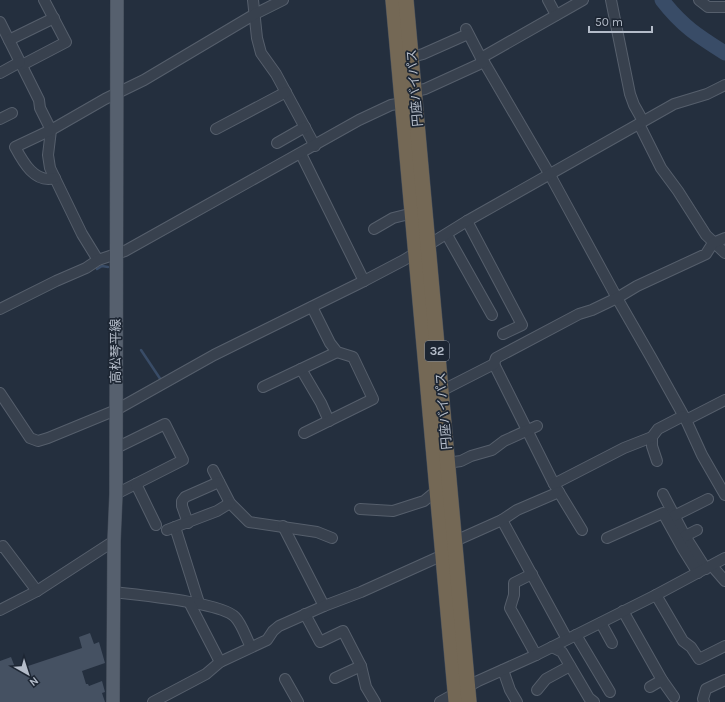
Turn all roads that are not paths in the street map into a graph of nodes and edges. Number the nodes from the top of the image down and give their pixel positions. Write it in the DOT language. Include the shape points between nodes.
graph roads {
  1 [pos="44,0"];
  2 [pos="116,0"];
  3 [pos="253,0"];
  4 [pos="283,0"];
  5 [pos="393,0"];
  6 [pos="406,0"];
  7 [pos="548,0"];
  8 [pos="583,0"];
  9 [pos="611,0"];
  10 [pos="699,0"];
  11 [pos="725,7"];
  12 [pos="255,14"];
  13 [pos="556,15"];
  14 [pos="54,18"];
  15 [pos="0,22"];
  16 [pos="9,40"];
  17 [pos="412,57"];
  18 [pos="483,60"];
  19 [pos="21,64"];
  20 [pos="0,73"];
  21 [pos="725,84"];
  22 [pos="415,91"];
  23 [pos="286,92"];
  24 [pos="116,94"];
  25 [pos="403,103"];
  26 [pos="12,113"];
  27 [pos="0,119"];
  28 [pos="641,123"];
  29 [pos="305,127"];
  30 [pos="216,129"];
  31 [pos="51,130"];
  32 [pos="277,143"];
  33 [pos="315,146"];
  34 [pos="300,154"];
  35 [pos="550,176"];
  36 [pos="55,178"];
  37 [pos="413,213"];
  38 [pos="467,221"];
  39 [pos="374,229"];
  40 [pos="447,235"];
  41 [pos="725,238"];
  42 [pos="713,243"];
  43 [pos="422,249"];
  44 [pos="725,253"];
  45 [pos="115,255"];
  46 [pos="98,260"];
  47 [pos="364,281"];
  48 [pos="617,298"];
  49 [pos="312,306"];
  50 [pos="0,309"];
  51 [pos="492,314"];
  52 [pos="503,334"];
  53 [pos="337,352"];
  54 [pos="494,364"];
  55 [pos="301,369"];
  56 [pos="263,387"];
  57 [pos="441,391"];
  58 [pos="0,393"];
  59 [pos="725,400"];
  60 [pos="116,410"];
  61 [pos="685,418"];
  62 [pos="329,420"];
  63 [pos="533,428"];
  64 [pos="304,433"];
  65 [pos="652,437"];
  66 [pos="116,448"];
  67 [pos="657,461"];
  68 [pos="447,463"];
  69 [pos="213,470"];
  70 [pos="219,482"];
  71 [pos="722,482"];
  72 [pos="136,484"];
  73 [pos="557,488"];
  74 [pos="436,491"];
  75 [pos="116,494"];
  76 [pos="663,494"];
  77 [pos="725,495"];
  78 [pos="708,499"];
  79 [pos="230,503"];
  80 [pos="360,509"];
  81 [pos="674,516"];
  82 [pos="502,520"];
  83 [pos="188,523"];
  84 [pos="156,525"];
  85 [pos="283,526"];
  86 [pos="582,530"];
  87 [pos="697,530"];
  88 [pos="685,536"];
  89 [pos="0,538"];
  90 [pos="332,538"];
  91 [pos="607,538"];
  92 [pos="114,541"];
  93 [pos="455,541"];
  94 [pos="0,546"];
  95 [pos="443,555"];
  96 [pos="725,558"];
  97 [pos="705,569"];
  98 [pos="532,574"];
  99 [pos="725,581"];
  100 [pos="37,591"];
  101 [pos="114,592"];
  102 [pos="656,595"];
  103 [pos="194,602"];
  104 [pos="324,606"];
  105 [pos="0,610"];
  106 [pos="623,612"];
  107 [pos="305,614"];
  108 [pos="601,623"];
  109 [pos="572,637"];
  110 [pos="612,642"];
  111 [pos="725,646"];
  112 [pos="251,647"];
  113 [pos="552,647"];
  114 [pos="536,655"];
  115 [pos="220,662"];
  116 [pos="361,666"];
  117 [pos="570,666"];
  118 [pos="503,670"];
  119 [pos="335,678"];
  120 [pos="285,679"];
  121 [pos="662,680"];
  122 [pos="725,680"];
  123 [pos="650,687"];
  124 [pos="537,690"];
  125 [pos="610,692"];
  126 [pos="460,694"];
  127 [pos="674,697"];
  128 [pos="113,702"];
  129 [pos="153,702"];
  130 [pos="298,702"];
  131 [pos="375,702"];
  132 [pos="440,702"];
  133 [pos="469,702"];
  134 [pos="517,702"];
  135 [pos="594,702"];
  136 [pos="704,702"];
  1 -- 14 [label="street"];
  2 -- 24 [label="main road, 高松琴平線"];
  3 -- 12 [label="street"];
  4 -- 12 [label="street"];
  5 -- 25 [label="highway, 円座バイパス / 32"];
  6 -- 17 [label="highway, 円座バイパス / 32"];
  7 -- 13 [label="street"];
  8 -- 13 [label="street"];
  9 -- 28 [label="street" via="630,94"];
  10 -- 11 [label="street" via="708,7"];
  12 -- 23 [label="street" via="261,53"];
  12 -- 24 [label="street"];
  13 -- 18 [label="street"];
  14 -- 16 [label="street"];
  14 -- 19 [label="street" via="66,42"];
  15 -- 16 [label="street"];
  16 -- 19 [label="street"];
  17 -- 18 [label="street" via="467,32"];
  17 -- 22 [label="highway, 円座バイパス / 32"];
  18 -- 22 [label="street" via="425,89"];
  18 -- 35 [label="street"];
  19 -- 20 [label="street"];
  19 -- 31 [label="street"];
  21 -- 28 [label="street" via="707,94 674,104"];
  22 -- 25 [label="highway"];
  22 -- 43 [label="highway, 円座バイパス / 32"];
  23 -- 29 [label="street"];
  23 -- 30 [label="street"];
  24 -- 31 [label="street"];
  24 -- 45 [label="main road, 高松琴平線"];
  25 -- 33 [label="street" via="391,104"];
  25 -- 37 [label="highway, 円座バイパス / 32"];
  26 -- 27 [label="street"];
  28 -- 35 [label="street"];
  28 -- 42 [label="street" via="661,168"];
  29 -- 32 [label="street"];
  29 -- 33 [label="street"];
  31 -- 36 [label="street" via="48,155"];
  31 -- 36 [label="street" via="15,147 33,173 49,180"];
  33 -- 34 [label="street"];
  34 -- 45 [label="street" via="147,240"];
  34 -- 47 [label="street"];
  35 -- 38 [label="street"];
  35 -- 48 [label="street"];
  36 -- 46 [label="street" via="82,234"];
  37 -- 39 [label="street" via="393,218"];
  37 -- 43 [label="highway, 円座バイパス / 32"];
  38 -- 40 [label="street"];
  38 -- 52 [label="street" via="522,325"];
  40 -- 43 [label="street"];
  40 -- 51 [label="street"];
  41 -- 42 [label="street"];
  42 -- 44 [label="street"];
  42 -- 48 [label="street" via="706,254"];
  43 -- 47 [label="street"];
  43 -- 57 [label="highway, 円座バイパス / 32"];
  43 -- 74 [label="highway, 円座バイパス / 32"];
  45 -- 46 [label="street"];
  45 -- 60 [label="main road, 高松琴平線"];
  46 -- 50 [label="street"];
  47 -- 49 [label="street"];
  48 -- 54 [label="street" via="579,314 496,358"];
  48 -- 61 [label="street"];
  49 -- 53 [label="street"];
  49 -- 60 [label="street"];
  53 -- 55 [label="street"];
  53 -- 62 [label="street" via="353,357 373,399"];
  54 -- 57 [label="street"];
  54 -- 63 [label="street" via="518,414"];
  55 -- 56 [label="street"];
  55 -- 62 [label="street"];
  57 -- 68 [label="highway, 円座バイパス / 32"];
  58 -- 60 [label="street" via="30,438 38,441"];
  59 -- 61 [label="street"];
  60 -- 66 [label="main road, 高松琴平線"];
  61 -- 65 [label="street" via="658,429"];
  61 -- 71 [label="street" via="702,454"];
  62 -- 64 [label="street"];
  63 -- 68 [label="street" via="504,441 492,450"];
  63 -- 73 [label="street"];
  65 -- 67 [label="street"];
  65 -- 73 [label="street" via="624,448"];
  66 -- 72 [label="street" via="165,424 182,460"];
  66 -- 75 [label="main road, 高松琴平線"];
  68 -- 93 [label="highway, 円座バイパス / 32"];
  69 -- 70 [label="street"];
  70 -- 79 [label="street"];
  70 -- 83 [label="street" via="185,497 182,506"];
  71 -- 77 [label="street"];
  72 -- 75 [label="street"];
  72 -- 84 [label="street"];
  73 -- 82 [label="street"];
  73 -- 86 [label="street"];
  74 -- 80 [label="street" via="424,501 394,511"];
  74 -- 95 [label="highway, 円座バイパス / 32"];
  75 -- 92 [label="main road, 高松琴平線"];
  76 -- 81 [label="street"];
  78 -- 81 [label="street"];
  79 -- 83 [label="street"];
  79 -- 85 [label="street" via="249,522"];
  81 -- 88 [label="street"];
  82 -- 93 [label="street"];
  82 -- 98 [label="street"];
  83 -- 103 [label="street" via="171,529"];
  85 -- 90 [label="street" via="316,532"];
  85 -- 104 [label="street"];
  87 -- 88 [label="street"];
  88 -- 97 [label="street"];
  89 -- 94 [label="street"];
  91 -- 97 [label="street" via="663,513 683,549"];
  92 -- 100 [label="street"];
  92 -- 101 [label="main road, 高松琴平線"];
  93 -- 126 [label="highway, 円座バイパス / 32"];
  94 -- 100 [label="street" via="3,546"];
  95 -- 104 [label="street"];
  95 -- 126 [label="highway, 円座バイパス / 32"];
  96 -- 97 [label="street"];
  97 -- 99 [label="street"];
  97 -- 102 [label="street"];
  98 -- 109 [label="street"];
  98 -- 114 [label="street" via="514,583 510,608"];
  100 -- 105 [label="street"];
  101 -- 103 [label="street"];
  101 -- 128 [label="main road, 高松琴平線"];
  102 -- 106 [label="street"];
  102 -- 111 [label="street" via="683,641 699,659"];
  103 -- 112 [label="street" via="230,612 237,618"];
  103 -- 115 [label="street"];
  104 -- 107 [label="street"];
  106 -- 108 [label="street"];
  106 -- 121 [label="street"];
  107 -- 112 [label="street" via="279,626 267,640"];
  107 -- 116 [label="street" via="320,642 343,631"];
  108 -- 109 [label="street"];
  108 -- 110 [label="street"];
  109 -- 113 [label="street"];
  109 -- 125 [label="street"];
  112 -- 115 [label="street"];
  113 -- 114 [label="street"];
  113 -- 117 [label="street" via="562,652"];
  114 -- 118 [label="street"];
  115 -- 129 [label="street" via="206,674"];
  116 -- 119 [label="street"];
  116 -- 131 [label="street" via="366,686"];
  117 -- 124 [label="street" via="546,680"];
  117 -- 135 [label="street"];
  118 -- 126 [label="street"];
  118 -- 134 [label="street"];
  120 -- 130 [label="street"];
  121 -- 123 [label="street"];
  121 -- 127 [label="street"];
  122 -- 136 [label="street" via="706,689"];
  126 -- 132 [label="street"];
  126 -- 133 [label="highway, 円座バイパス / 32"];
}
